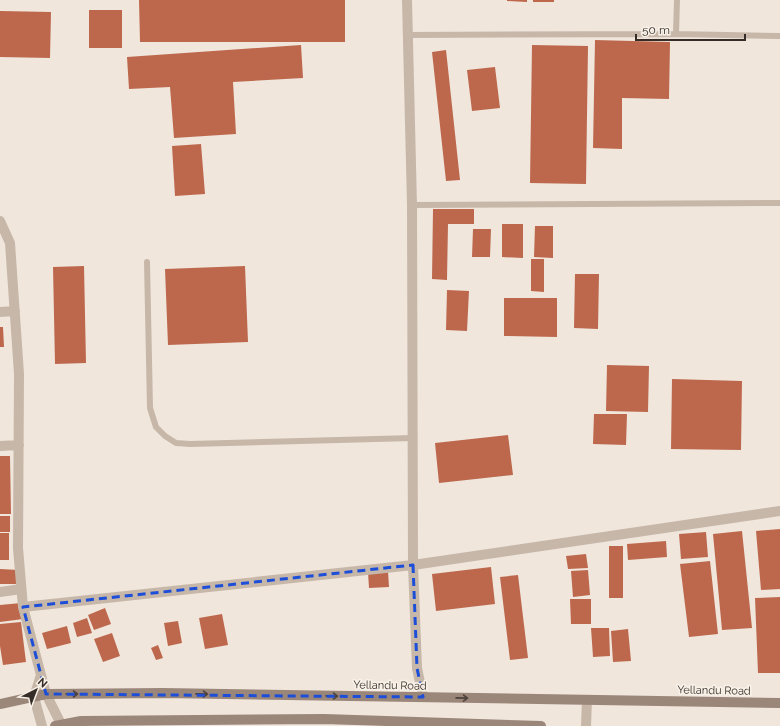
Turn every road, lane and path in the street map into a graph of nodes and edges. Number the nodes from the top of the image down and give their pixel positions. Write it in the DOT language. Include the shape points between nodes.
graph roads {
  1 [pos="407,0"];
  2 [pos="677,0"];
  3 [pos="676,34"];
  4 [pos="407,35"];
  5 [pos="780,36"];
  6 [pos="780,203"];
  7 [pos="412,205"];
  8 [pos="0,221"];
  9 [pos="146,262"];
  10 [pos="15,311"];
  11 [pos="0,312"];
  12 [pos="413,438"];
  13 [pos="19,445"];
  14 [pos="0,446"];
  15 [pos="780,511"];
  16 [pos="413,565"];
  17 [pos="22,589"];
  18 [pos="0,592"];
  19 [pos="23,607"];
  20 [pos="41,674"];
  21 [pos="46,694"];
  22 [pos="34,697"];
  23 [pos="422,697"];
  24 [pos="587,700"];
  25 [pos="780,703"];
  26 [pos="0,704"];
  27 [pos="183,723"];
  28 [pos="42,726"];
  29 [pos="59,726"];
  30 [pos="541,726"];
  31 [pos="586,726"];
  1 -- 4 [label="street"];
  2 -- 3 [label="lane"];
  3 -- 4 [label="lane"];
  3 -- 5 [label="lane"];
  4 -- 7 [label="street"];
  6 -- 7 [label="lane"];
  7 -- 12 [label="street"];
  8 -- 10 [label="street" via="10,243"];
  9 -- 12 [label="lane" via="150,408 156,427 165,436 176,443 190,444"];
  10 -- 11 [label="street"];
  10 -- 13 [label="street" via="19,374"];
  12 -- 16 [label="street"];
  13 -- 14 [label="street"];
  13 -- 17 [label="street" via="18,548"];
  15 -- 16 [label="street"];
  16 -- 19 [label="street"];
  16 -- 23 [label="street" via="417,668"];
  17 -- 18 [label="street"];
  17 -- 19 [label="street"];
  19 -- 20 [label="street"];
  20 -- 21 [label="street"];
  20 -- 22 [label="street"];
  21 -- 22 [label="main road, Yellandu Road"];
  21 -- 23 [label="main road, Yellandu Road, one-way"];
  21 -- 29 [label="street"];
  22 -- 26 [label="main road, Yellandu Road"];
  22 -- 28 [label="street"];
  23 -- 24 [label="main road, Yellandu Road, one-way"];
  24 -- 25 [label="main road, Yellandu Road"];
  24 -- 31 [label="street"];
  27 -- 29 [label="main road" via="81,721"];
  27 -- 30 [label="main road" via="324,719"];
}
